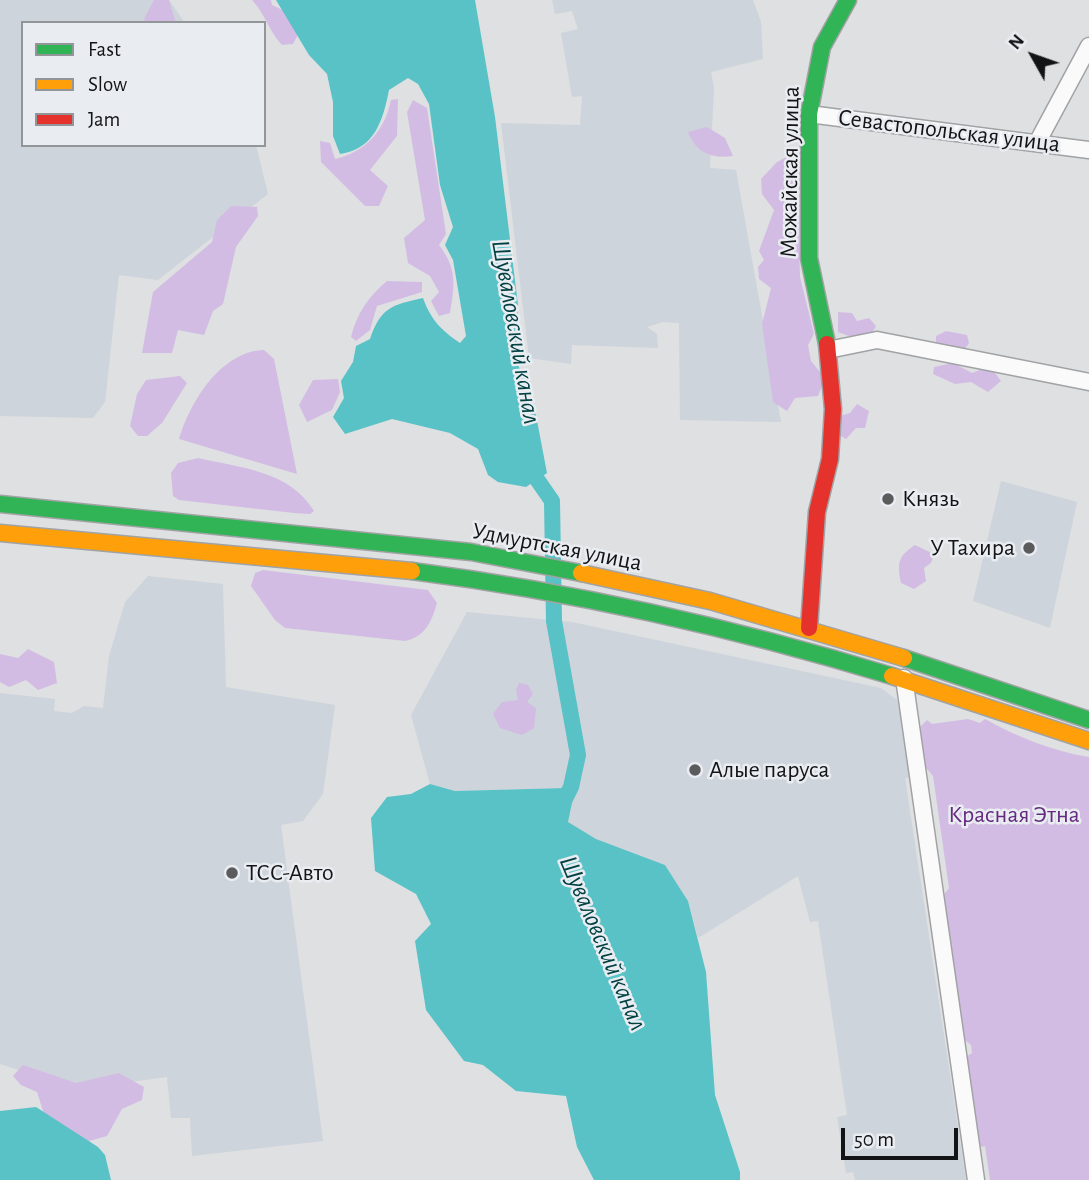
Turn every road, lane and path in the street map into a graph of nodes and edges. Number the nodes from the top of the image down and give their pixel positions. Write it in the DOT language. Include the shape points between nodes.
graph roads {
  1 [pos="848,0"];
  2 [pos="1089,46"];
  3 [pos="809,114"];
  4 [pos="1038,141"];
  5 [pos="1089,149"];
  6 [pos="828,350"];
  7 [pos="1089,382"];
  8 [pos="0,504"];
  9 [pos="0,533"];
  10 [pos="809,628"];
  11 [pos="904,678"];
  12 [pos="1089,720"];
  13 [pos="1089,741"];
  14 [pos="976,1180"];
  1 -- 3 [label="main road, Можайская улица" via="822,47"];
  2 -- 4 [label="street"];
  3 -- 4 [label="street, Севастопольская улица"];
  3 -- 6 [label="main road, Можайская улица" via="809,258"];
  4 -- 5 [label="street, Севастопольская улица"];
  6 -- 7 [label="street" via="877,340"];
  6 -- 10 [label="main road, Можайская улица" via="833,409 830,459 817,512"];
  8 -- 10 [label="main road, Удмуртская улица" via="471,552 706,600"];
  9 -- 11 [label="main road, Удмуртская улица" via="223,550 519,586 699,623"];
  10 -- 12 [label="main road, Удмуртская улица"];
  11 -- 13 [label="main road, Удмуртская улица"];
  11 -- 14 [label="street"];
}
